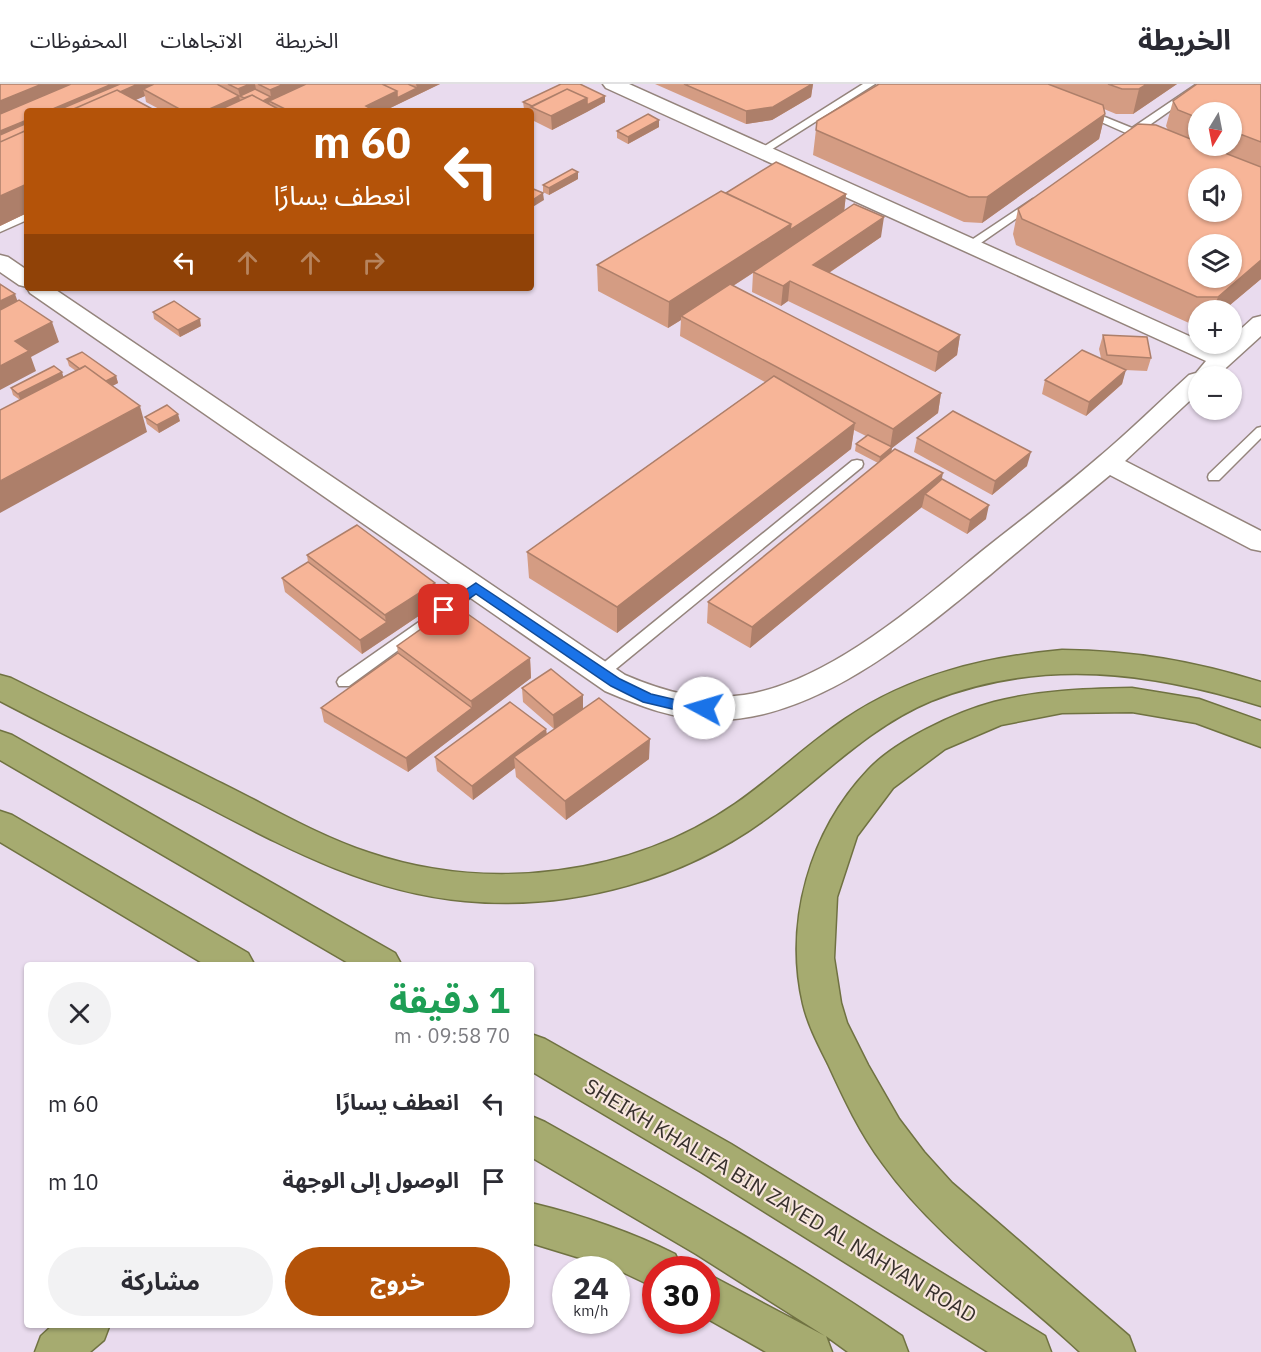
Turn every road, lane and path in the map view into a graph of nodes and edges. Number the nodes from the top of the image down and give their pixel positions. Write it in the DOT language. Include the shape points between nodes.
graph roads {
  1 [pos="613,84"];
  2 [pos="870,84"];
  3 [pos="1203,84"];
  4 [pos="1080,110"];
  5 [pos="1134,132"];
  6 [pos="1124,139"];
  7 [pos="1155,141"];
  8 [pos="762,151"];
  9 [pos="1047,192"];
  10 [pos="24,217"];
  11 [pos="0,229"];
  12 [pos="970,245"];
  13 [pos="0,262"];
  14 [pos="24,278"];
  15 [pos="42,291"];
  16 [pos="1261,323"];
  17 [pos="1221,359"];
  18 [pos="1213,366"];
  19 [pos="1188,389"];
  20 [pos="1261,431"];
  21 [pos="1108,463"];
  22 [pos="857,464"];
  23 [pos="1214,477"];
  24 [pos="1261,542"];
  25 [pos="476,587"];
  26 [pos="601,673"];
  27 [pos="344,682"];
  28 [pos="0,687"];
  29 [pos="1261,694"];
  30 [pos="1261,734"];
  31 [pos="0,744"];
  32 [pos="0,825"];
  33 [pos="232,962"];
  34 [pos="379,962"];
  35 [pos="534,1053"];
  36 [pos="534,1137"];
  37 [pos="534,1224"];
  38 [pos="642,1259"];
  39 [pos="723,1303"];
  40 [pos="84,1328"];
  41 [pos="57,1352"];
  42 [pos="810,1352"];
  43 [pos="886,1352"];
  44 [pos="1029,1352"];
  45 [pos="1113,1352"];
  1 -- 8 [label="street"];
  2 -- 8 [label="lane"];
  3 -- 5 [label="lane"];
  4 -- 5 [label="lane"];
  5 -- 6 [label="lane"];
  5 -- 7 [label="lane"];
  8 -- 12 [label="street"];
  9 -- 12 [label="lane"];
  10 -- 11 [label="lane"];
  12 -- 17 [label="street"];
  13 -- 14 [label="street"];
  15 -- 25 [label="street"];
  16 -- 17 [label="street"];
  17 -- 18 [label="street"];
  19 -- 21 [label="street"];
  20 -- 23 [label="lane"];
  21 -- 24 [label="street"];
  21 -- 26 [label="street" via="911,624 870,652 803,688 761,703 723,709 685,707 648,698"];
  22 -- 26 [label="lane"];
  25 -- 26 [label="street"];
  25 -- 27 [label="lane"];
  28 -- 29 [label="highway" via="311,844 369,867 419,879 526,888 586,881 647,865 701,842 746,815 868,720 905,698 946,681 1032,664 1127,662 1213,678"];
  30 -- 45 [label="highway" via="1182,708 1135,700 1083,698 985,717 943,734 901,760 873,787 836,840 823,877 815,919 815,967 826,1018 873,1116 935,1195"];
  31 -- 34 [label="highway"];
  32 -- 33 [label="highway"];
  35 -- 44 [label="highway, SHEIKH KHALIFA BIN ZAYED AL NAHYAN ROAD" via="716,1158"];
  36 -- 43 [label="highway" via="702,1234"];
  37 -- 38 [label="highway" via="576,1234"];
  39 -- 42 [label="highway"];
  40 -- 41 [label="highway"];
}
